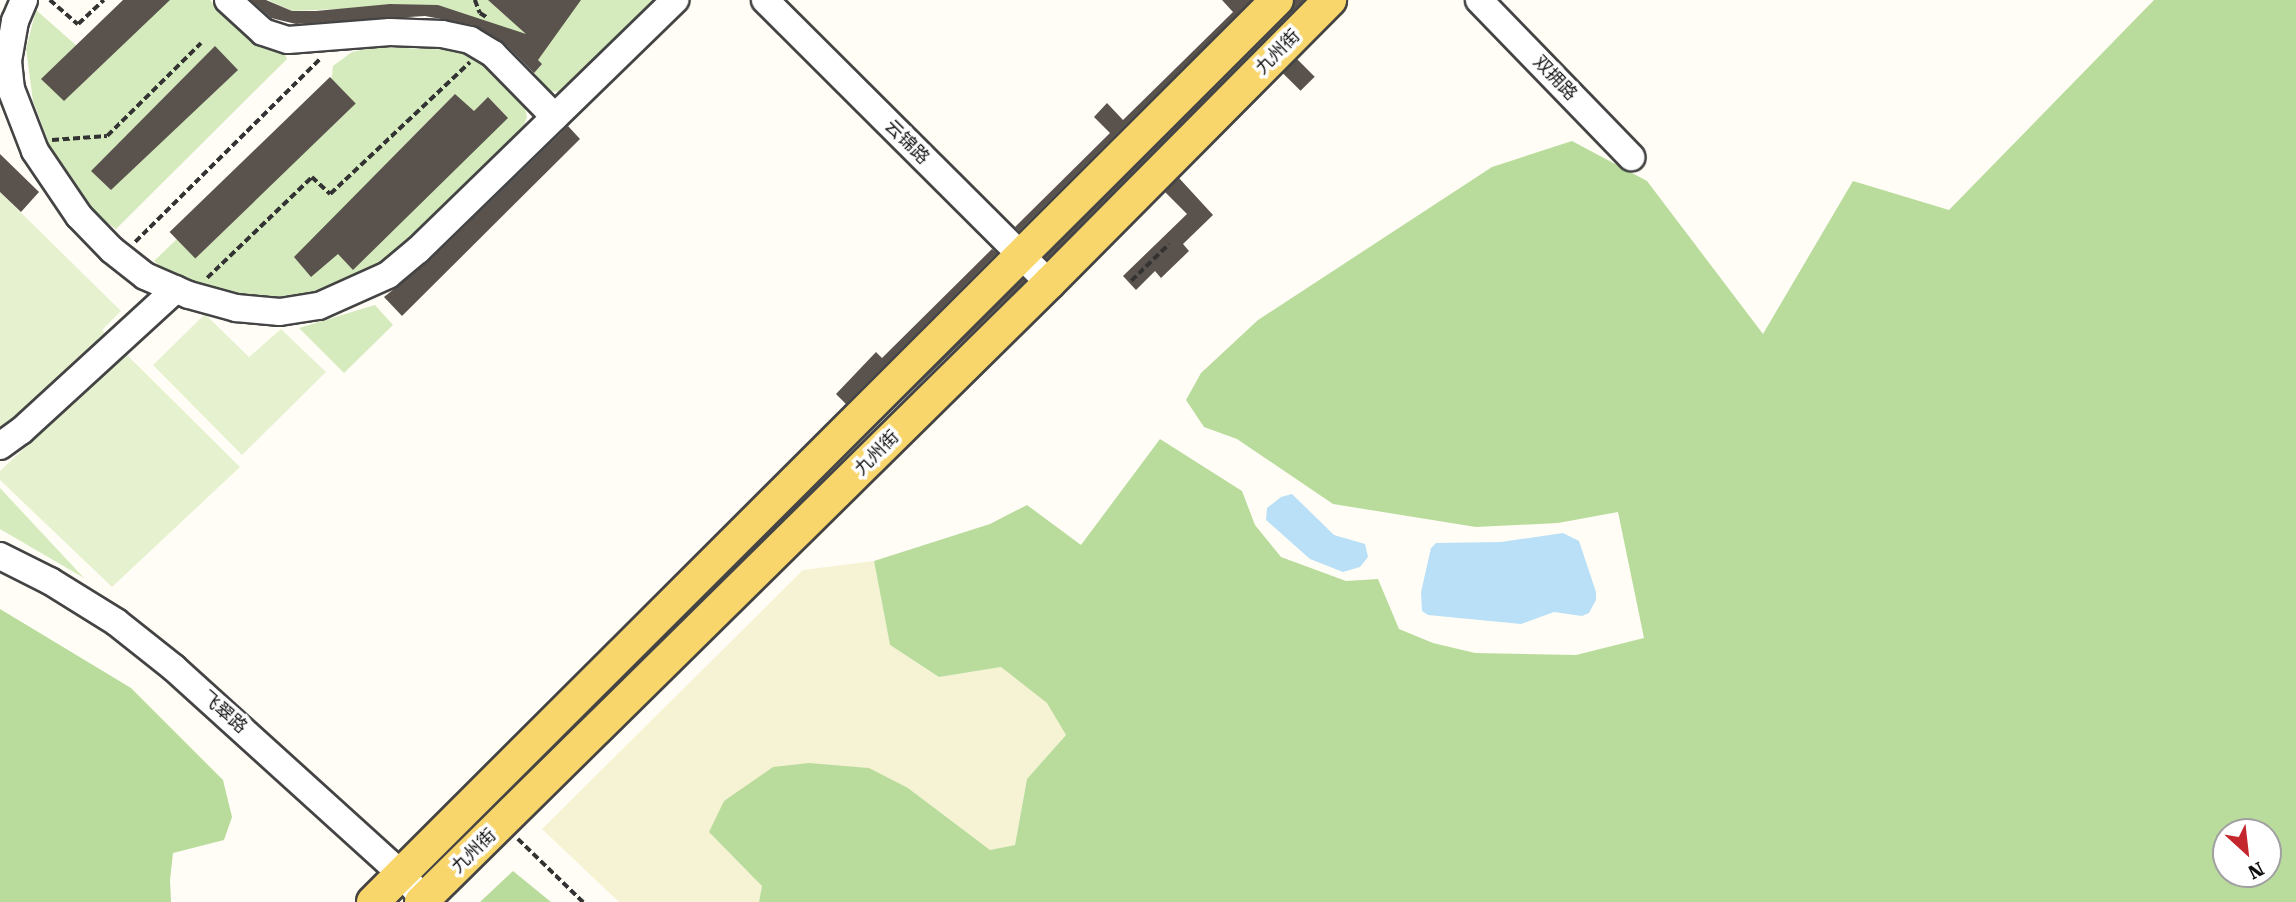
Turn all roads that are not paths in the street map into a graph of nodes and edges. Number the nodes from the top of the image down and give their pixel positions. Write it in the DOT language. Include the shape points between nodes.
graph roads {
  1 [pos="24,0"];
  2 [pos="228,0"];
  3 [pos="765,0"];
  4 [pos="1278,0"];
  5 [pos="1330,0"];
  6 [pos="1479,0"];
  7 [pos="671,2"];
  8 [pos="10,109"];
  9 [pos="555,117"];
  10 [pos="1631,157"];
  11 [pos="1021,255"];
  12 [pos="1049,283"];
  13 [pos="183,292"];
  14 [pos="0,446"];
  15 [pos="0,556"];
  16 [pos="401,874"];
  17 [pos="425,901"];
  18 [pos="373,902"];
  1 -- 8 [label="street" via="8,61"];
  2 -- 9 [label="street" via="263,32 288,40 390,32 442,33 470,40 520,79"];
  3 -- 11 [label="street, 云锦路"];
  4 -- 11 [label="main road, 九州街"];
  5 -- 12 [label="main road, 九州街"];
  6 -- 10 [label="street, 双拥路"];
  7 -- 9 [label="street"];
  8 -- 13 [label="street" via="50,178 79,216 145,276"];
  9 -- 13 [label="street" via="418,250 388,275 358,291 319,306 280,312 236,308"];
  11 -- 12 [label="street, 云锦路"];
  11 -- 16 [label="main road, 九州街"];
  12 -- 17 [label="main road, 九州街"];
  13 -- 14 [label="street"];
  15 -- 16 [label="street, 飞翠路" via="50,581 125,629 251,735"];
  16 -- 17 [label="street, 飞翠路"];
  16 -- 18 [label="main road, 九州街"];
}
